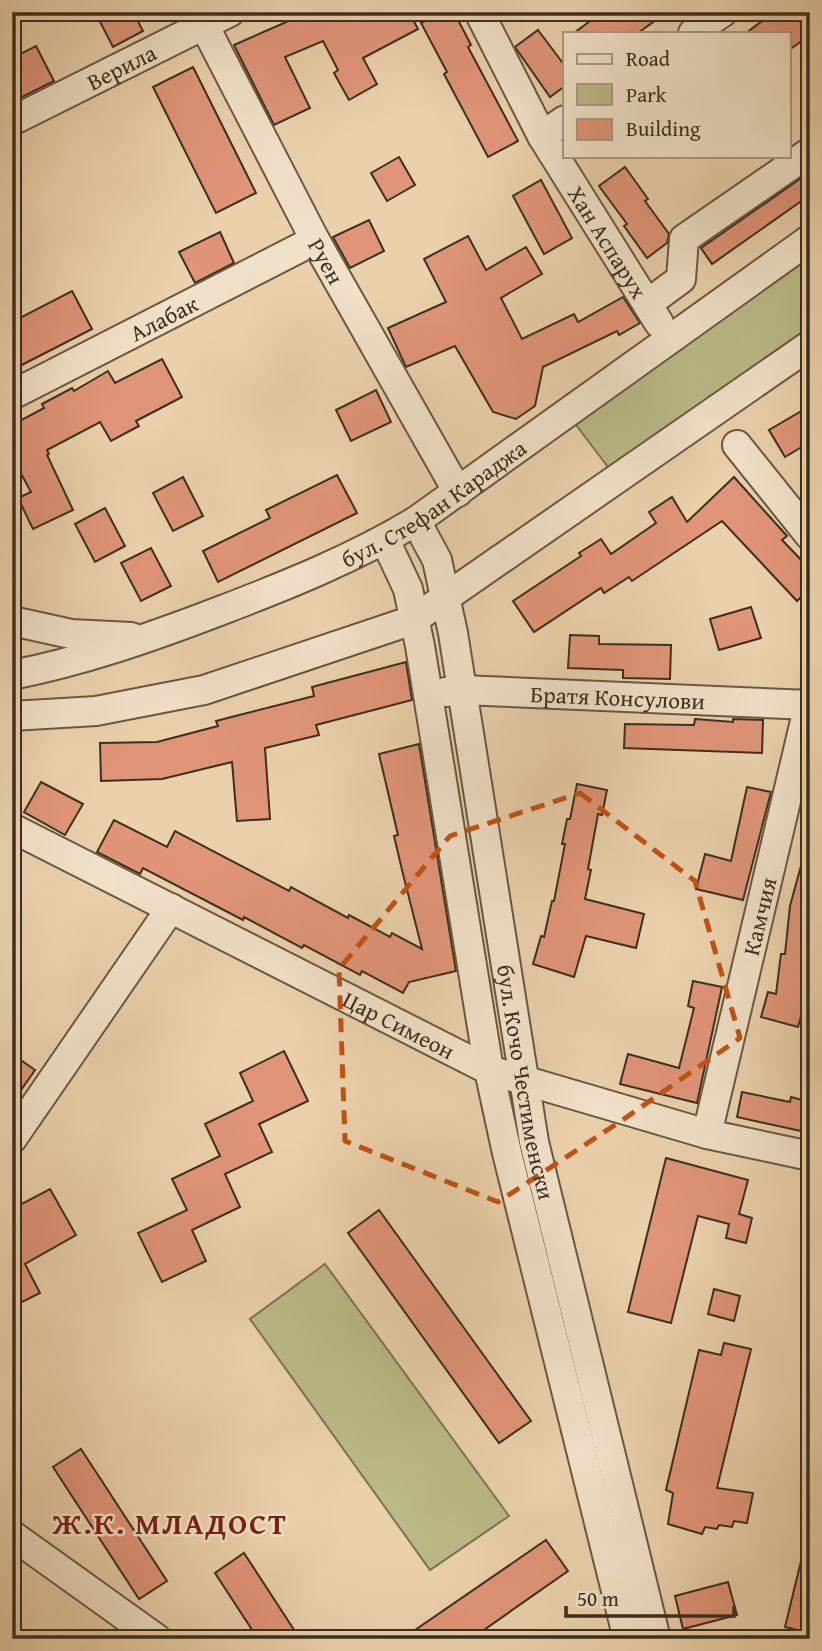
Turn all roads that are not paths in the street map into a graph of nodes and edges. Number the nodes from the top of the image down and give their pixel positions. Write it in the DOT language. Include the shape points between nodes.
graph roads {
  1 [pos="230,12"];
  2 [pos="479,12"];
  3 [pos="723,12"];
  4 [pos="204,25"];
  5 [pos="693,32"];
  6 [pos="12,121"];
  7 [pos="553,128"];
  8 [pos="563,147"];
  9 [pos="810,152"];
  10 [pos="569,158"];
  11 [pos="810,239"];
  12 [pos="315,240"];
  13 [pos="810,345"];
  14 [pos="12,395"];
  15 [pos="737,445"];
  16 [pos="457,492"];
  17 [pos="416,521"];
  18 [pos="810,536"];
  19 [pos="385,540"];
  20 [pos="445,600"];
  21 [pos="413,620"];
  22 [pos="12,621"];
  23 [pos="148,638"];
  24 [pos="12,675"];
  25 [pos="462,690"];
  26 [pos="426,696"];
  27 [pos="809,703"];
  28 [pos="12,716"];
  29 [pos="12,828"];
  30 [pos="171,908"];
  31 [pos="489,1070"];
  32 [pos="523,1082"];
  33 [pos="707,1133"];
  34 [pos="12,1139"];
  35 [pos="810,1156"];
  36 [pos="12,1535"];
  37 [pos="157,1639"];
  38 [pos="628,1639"];
  39 [pos="656,1639"];
  1 -- 4 [label="street, Верила"];
  2 -- 7 [label="street, Хан Аспарух"];
  3 -- 5 [label="street"];
  4 -- 6 [label="street, Верила"];
  4 -- 12 [label="street, Руен"];
  7 -- 8 [label="street, Хан Аспарух"];
  9 -- 10 [label="street, Хан Аспарух" via="684,239 681,279 653,314"];
  11 -- 16 [label="street, бул. Стефан Караджа"];
  12 -- 14 [label="street, Алабак"];
  12 -- 16 [label="street, Руен"];
  13 -- 20 [label="street"];
  15 -- 18 [label="street"];
  16 -- 17 [label="street, бул. Стефан Караджа"];
  17 -- 19 [label="street, бул. Стефан Караджа"];
  17 -- 20 [label="street, бул. Кочо Честименски" via="437,560"];
  19 -- 21 [label="street, бул. Кочо Честименски" via="408,589"];
  19 -- 23 [label="street, бул. Стефан Караджа" via="279,588"];
  20 -- 21 [label="street"];
  20 -- 25 [label="street, бул. Кочо Честименски"];
  21 -- 26 [label="street, бул. Кочо Честименски"];
  21 -- 28 [label="street" via="204,690 96,711"];
  22 -- 23 [label="street" via="71,634"];
  23 -- 24 [label="street, бул. Стефан Караджа" via="65,665"];
  25 -- 26 [label="street, Братя Консулови"];
  25 -- 27 [label="street, Братя Консулови"];
  25 -- 32 [label="street, бул. Кочо Честименски"];
  26 -- 31 [label="street, бул. Кочо Честименски"];
  27 -- 33 [label="street, Камчия"];
  29 -- 30 [label="street, Цар Симеон"];
  30 -- 31 [label="street, Цар Симеон"];
  30 -- 34 [label="street"];
  31 -- 32 [label="street, Цар Симеон"];
  31 -- 38 [label="street, бул. Кочо Честименски"];
  32 -- 33 [label="street, Цар Симеон"];
  32 -- 39 [label="street, бул. Кочо Честименски"];
  33 -- 35 [label="street, Цар Симеон"];
  36 -- 37 [label="street"];
}
